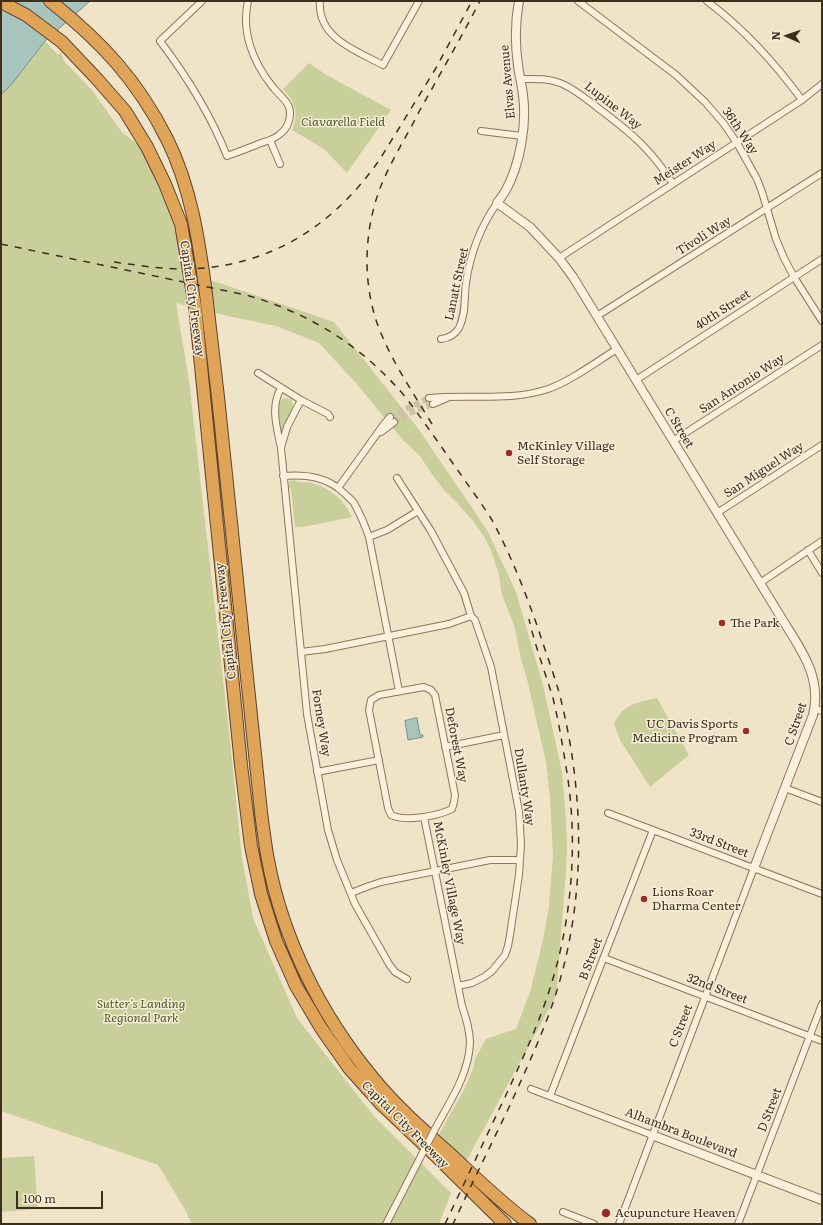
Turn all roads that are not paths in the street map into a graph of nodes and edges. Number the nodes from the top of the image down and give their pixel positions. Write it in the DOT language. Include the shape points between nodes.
graph roads {
  1 [pos="50,1"];
  2 [pos="202,1"];
  3 [pos="248,1"];
  4 [pos="320,1"];
  5 [pos="419,1"];
  6 [pos="519,1"];
  7 [pos="578,1"];
  8 [pos="707,1"];
  9 [pos="1,2"];
  10 [pos="520,79"];
  11 [pos="822,84"];
  12 [pos="802,100"];
  13 [pos="481,131"];
  14 [pos="522,136"];
  15 [pos="270,140"];
  16 [pos="737,143"];
  17 [pos="280,164"];
  18 [pos="822,173"];
  19 [pos="673,184"];
  20 [pos="497,203"];
  21 [pos="767,209"];
  22 [pos="559,258"];
  23 [pos="822,259"];
  24 [pos="794,277"];
  25 [pos="597,316"];
  26 [pos="822,321"];
  27 [pos="441,338"];
  28 [pos="822,345"];
  29 [pos="617,349"];
  30 [pos="258,374"];
  31 [pos="636,380"];
  32 [pos="280,388"];
  33 [pos="300,400"];
  34 [pos="431,401"];
  35 [pos="330,417"];
  36 [pos="392,420"];
  37 [pos="673,441"];
  38 [pos="822,445"];
  39 [pos="281,448"];
  40 [pos="283,476"];
  41 [pos="397,478"];
  42 [pos="338,488"];
  43 [pos="418,511"];
  44 [pos="717,513"];
  45 [pos="369,537"];
  46 [pos="822,541"];
  47 [pos="808,550"];
  48 [pos="822,572"];
  49 [pos="760,583"];
  50 [pos="471,616"];
  51 [pos="389,636"];
  52 [pos="301,652"];
  53 [pos="399,691"];
  54 [pos="818,710"];
  55 [pos="504,736"];
  56 [pos="444,748"];
  57 [pos="379,760"];
  58 [pos="317,772"];
  59 [pos="785,788"];
  60 [pos="822,802"];
  61 [pos="608,813"];
  62 [pos="424,817"];
  63 [pos="653,830"];
  64 [pos="520,860"];
  65 [pos="754,868"];
  66 [pos="435,871"];
  67 [pos="351,893"];
  68 [pos="822,894"];
  69 [pos="604,958"];
  70 [pos="407,979"];
  71 [pos="458,986"];
  72 [pos="705,996"];
  73 [pos="822,1004"];
  74 [pos="810,1036"];
  75 [pos="822,1041"];
  76 [pos="531,1089"];
  77 [pos="550,1096"];
  78 [pos="652,1135"];
  79 [pos="757,1175"];
  80 [pos="484,1186"];
  81 [pos="822,1200"];
  82 [pos="564,1212"];
  83 [pos="499,1220"];
  84 [pos="386,1224"];
  85 [pos="505,1224"];
  86 [pos="530,1224"];
  87 [pos="538,1224"];
  88 [pos="594,1224"];
  89 [pos="619,1224"];
  90 [pos="738,1224"];
  1 -- 80 [label="highway, Capital City Freeway" via="97,41 117,62 145,99 167,139 184,182 196,229 204,276 222,436 260,812 280,908 318,998 344,1040 373,1079"];
  2 -- 15 [label="street" via="160,41 203,104 227,156"];
  3 -- 15 [label="street" via="246,34 252,53 269,83 288,105 290,112 287,126"];
  4 -- 5 [label="street" via="323,22 334,37 383,65"];
  6 -- 10 [label="street, Elvas Avenue" via="516,50"];
  7 -- 16 [label="street, 36th Way" via="691,88 715,113"];
  8 -- 12 [label="street" via="756,44"];
  9 -- 83 [label="highway, Capital City Freeway" via="26,15 62,42 125,111 147,147 181,224 195,306 250,846 261,894 276,941 296,986 349,1068 382,1105"];
  10 -- 14 [label="street, Elvas Avenue" via="523,96"];
  10 -- 19 [label="street, Lupine Way" via="547,80 576,91 643,144"];
  11 -- 12 [label="street, Meister Way"];
  12 -- 16 [label="street, Meister Way"];
  13 -- 14 [label="street"];
  14 -- 20 [label="street, Elvas Avenue" via="514,170 506,190"];
  15 -- 17 [label="street"];
  16 -- 19 [label="street, Meister Way"];
  16 -- 21 [label="street, 36th Way" via="757,179"];
  18 -- 21 [label="street, Tivoli Way"];
  19 -- 22 [label="street, Meister Way"];
  20 -- 22 [label="street, C Street" via="530,226"];
  20 -- 27 [label="street, Lanatt Street" via="484,224 473,255 466,282 462,320 453,335"];
  21 -- 24 [label="street, 36th Way" via="776,239"];
  21 -- 25 [label="street, Tivoli Way"];
  22 -- 25 [label="street, C Street"];
  23 -- 24 [label="street, 40th Street"];
  24 -- 26 [label="street, 36th Way"];
  24 -- 31 [label="street, 40th Street"];
  25 -- 29 [label="street, C Street"];
  28 -- 37 [label="street, San Antonio Way"];
  29 -- 31 [label="street, C Street"];
  29 -- 34 [label="street" via="569,379 529,394"];
  30 -- 32 [label="street"];
  31 -- 37 [label="street, C Street"];
  32 -- 33 [label="street"];
  32 -- 39 [label="street, Forney Way" via="275,403 275,418"];
  33 -- 35 [label="street"];
  33 -- 39 [label="street, Forney Way" via="287,427"];
  36 -- 42 [label="street" via="375,437"];
  37 -- 44 [label="street, C Street"];
  38 -- 44 [label="street, San Miguel Way"];
  39 -- 40 [label="street, Forney Way"];
  40 -- 42 [label="street" via="320,478"];
  40 -- 52 [label="street, Forney Way"];
  41 -- 43 [label="street, Dullanty Way"];
  42 -- 45 [label="street" via="353,502"];
  43 -- 45 [label="street" via="387,530"];
  43 -- 50 [label="street, Dullanty Way" via="432,531 464,593"];
  44 -- 49 [label="street, C Street"];
  45 -- 51 [label="street"];
  46 -- 47 [label="street"];
  47 -- 48 [label="street"];
  47 -- 49 [label="street"];
  49 -- 54 [label="street, C Street" via="812,669"];
  50 -- 51 [label="street" via="449,624"];
  50 -- 55 [label="street, Dullanty Way" via="475,620 491,667"];
  51 -- 52 [label="street"];
  51 -- 53 [label="street"];
  52 -- 58 [label="street, Forney Way" via="307,714"];
  53 -- 56 [label="street, Deforest Way" via="424,687 435,695"];
  53 -- 57 [label="street, McKinley Village Way" via="379,695 371,700 369,710"];
  54 -- 59 [label="street, C Street"];
  55 -- 56 [label="street"];
  55 -- 64 [label="street, Dullanty Way" via="519,811"];
  56 -- 62 [label="street, Deforest Way" via="455,795 452,809"];
  57 -- 58 [label="street"];
  57 -- 62 [label="street, McKinley Village Way" via="391,815 396,818"];
  58 -- 67 [label="street, Forney Way" via="328,830"];
  59 -- 60 [label="street"];
  59 -- 65 [label="street, C Street"];
  61 -- 63 [label="street, 33rd Street"];
  62 -- 66 [label="street, McKinley Village Way"];
  63 -- 65 [label="street, 33rd Street"];
  63 -- 69 [label="street, B Street"];
  64 -- 66 [label="street" via="490,860"];
  64 -- 71 [label="street, Dullanty Way" via="518,886 505,954 484,977"];
  65 -- 68 [label="street, 33rd Street"];
  65 -- 72 [label="street, C Street"];
  66 -- 67 [label="street" via="381,882"];
  66 -- 71 [label="street, McKinley Village Way"];
  67 -- 70 [label="street, Forney Way" via="389,964 395,972"];
  69 -- 72 [label="street, 32nd Street"];
  69 -- 77 [label="street, B Street"];
  71 -- 84 [label="street, McKinley Village Way, bridge" via="470,1043 463,1076"];
  72 -- 74 [label="street, 32nd Street"];
  72 -- 78 [label="street, C Street"];
  73 -- 74 [label="street, D Street"];
  74 -- 75 [label="street, 32nd Street"];
  74 -- 79 [label="street, D Street"];
  76 -- 77 [label="street, Alhambra Boulevard"];
  77 -- 78 [label="street, Alhambra Boulevard"];
  78 -- 79 [label="street, Alhambra Boulevard"];
  78 -- 89 [label="street, C Street"];
  79 -- 81 [label="street, Alhambra Boulevard"];
  79 -- 90 [label="street, D Street"];
  80 -- 86 [label="highway, Capital City Freeway"];
  80 -- 87 [label="highway"];
  82 -- 88 [label="street"];
  83 -- 85 [label="highway, Capital City Freeway"];
}
